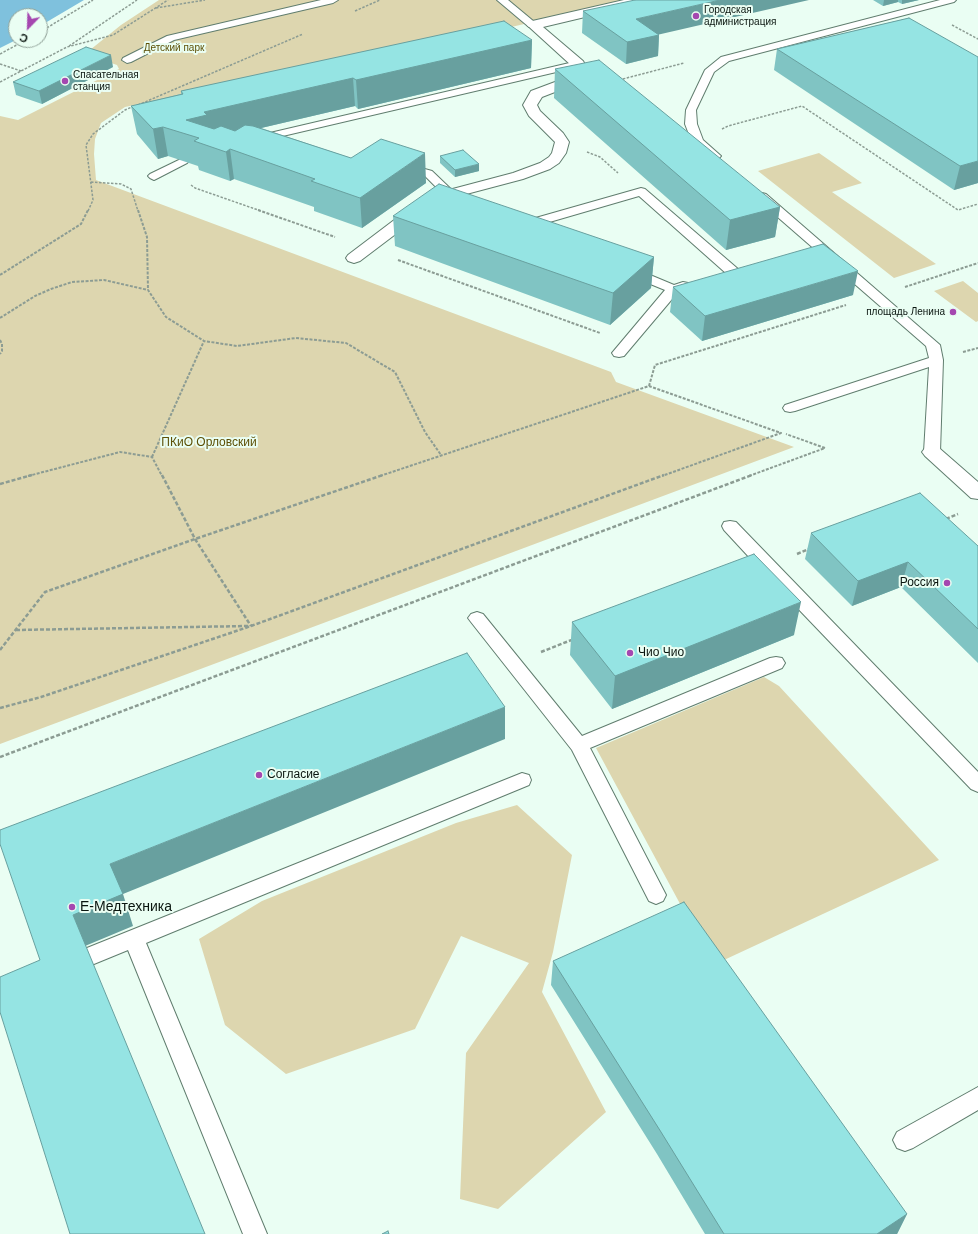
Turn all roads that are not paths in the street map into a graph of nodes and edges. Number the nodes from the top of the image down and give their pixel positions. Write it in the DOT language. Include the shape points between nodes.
graph roads {
  1 [pos="333,0"];
  2 [pos="502,0"];
  3 [pos="640,0"];
  4 [pos="951,0"];
  5 [pos="533,25"];
  6 [pos="127,60"];
  7 [pos="578,64"];
  8 [pos="270,149"];
  9 [pos="183,161"];
  10 [pos="721,161"];
  11 [pos="394,164"];
  12 [pos="154,176"];
  13 [pos="755,191"];
  14 [pos="450,194"];
  15 [pos="537,236"];
  16 [pos="354,258"];
  17 [pos="616,265"];
  18 [pos="748,268"];
  19 [pos="733,272"];
  20 [pos="718,277"];
  21 [pos="696,283"];
  22 [pos="673,289"];
  23 [pos="619,353"];
  24 [pos="936,360"];
  25 [pos="790,408"];
  26 [pos="932,452"];
  27 [pos="978,493"];
  28 [pos="730,526"];
  29 [pos="477,618"];
  30 [pos="776,663"];
  31 [pos="578,745"];
  32 [pos="522,780"];
  33 [pos="978,784"];
  34 [pos="656,895"];
  35 [pos="134,939"];
  36 [pos="89,957"];
  37 [pos="978,1098"];
  38 [pos="905,1140"];
  39 [pos="255,1234"];
  1 -- 6 [label="lane" via="171,38"];
  2 -- 5 [label="lane"];
  3 -- 5 [label="street"];
  4 -- 10 [label="lane" via="725,59 710,70 691,110 691,124 698,142"];
  5 -- 7 [label="street"];
  7 -- 8 [label="lane" via="249,141"];
  7 -- 14 [label="street" via="581,70 578,76 536,94 530,105 534,113 562,142 560,153 554,160 518,176"];
  9 -- 12 [label="lane"];
  11 -- 14 [label="lane" via="428,174"];
  13 -- 24 [label="lane" via="933,345"];
  14 -- 16 [label="street" via="428,202"];
  15 -- 19 [label="lane" via="516,228 641,192"];
  17 -- 22 [label="lane"];
  18 -- 19 [label="lane"];
  19 -- 20 [label="lane"];
  21 -- 22 [label="lane"];
  22 -- 23 [label="lane"];
  24 -- 25 [label="lane"];
  24 -- 26 [label="lane"];
  26 -- 27 [label="street"];
  28 -- 33 [label="lane"];
  29 -- 31 [label="lane"];
  30 -- 31 [label="lane"];
  31 -- 34 [label="lane"];
  32 -- 35 [label="lane"];
  35 -- 36 [label="lane"];
  35 -- 39 [label="lane"];
  37 -- 38 [label="lane"];
}
